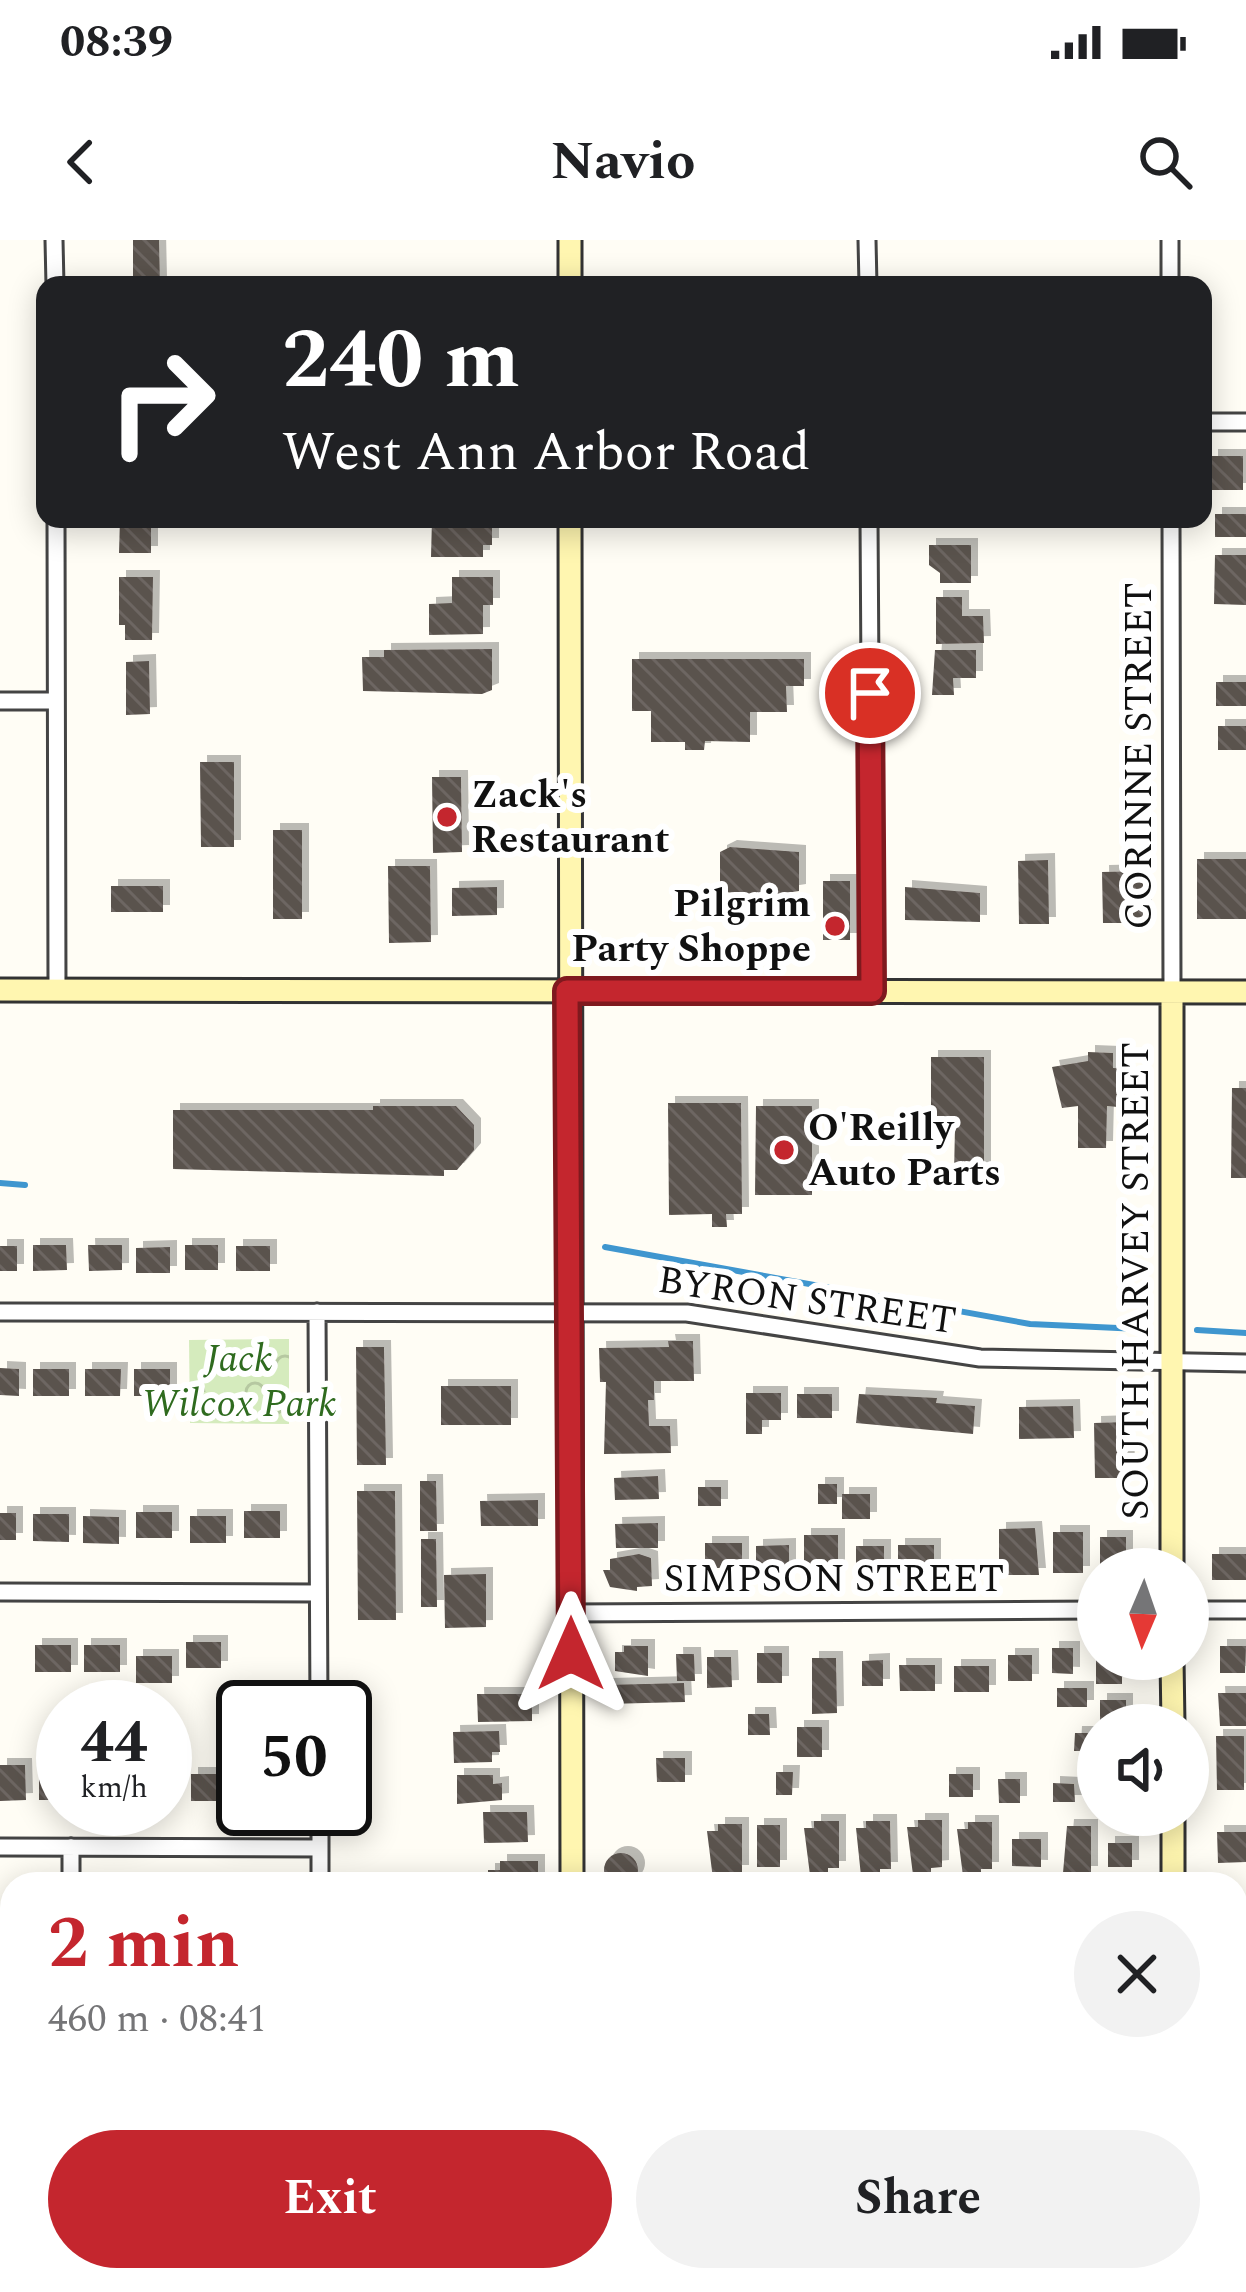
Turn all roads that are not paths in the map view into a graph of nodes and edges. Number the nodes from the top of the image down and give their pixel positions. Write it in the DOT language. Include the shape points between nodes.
graph roads {
  1 [pos="54,240"];
  2 [pos="569,240"];
  3 [pos="867,240"];
  4 [pos="1170,240"];
  5 [pos="55,276"];
  6 [pos="570,276"];
  7 [pos="868,276"];
  8 [pos="1170,276"];
  9 [pos="1212,422"];
  10 [pos="1246,422"];
  11 [pos="56,528"];
  12 [pos="570,528"];
  13 [pos="869,528"];
  14 [pos="1171,528"];
  15 [pos="0,700"];
  16 [pos="56,700"];
  17 [pos="57,987"];
  18 [pos="0,990"];
  19 [pos="567,991"];
  20 [pos="872,991"];
  21 [pos="1172,992"];
  22 [pos="1246,992"];
  23 [pos="0,1312"];
  24 [pos="317,1312"];
  25 [pos="570,1312"];
  26 [pos="1172,1364"];
  27 [pos="1246,1364"];
  28 [pos="1172,1548"];
  29 [pos="0,1592"];
  30 [pos="319,1593"];
  31 [pos="1077,1610"];
  32 [pos="1209,1610"];
  33 [pos="1246,1610"];
  34 [pos="571,1613"];
  35 [pos="319,1680"];
  36 [pos="320,1836"];
  37 [pos="1173,1836"];
  38 [pos="0,1847"];
  39 [pos="71,1847"];
  40 [pos="320,1848"];
  41 [pos="70,1872"];
  42 [pos="320,1872"];
  43 [pos="572,1872"];
  44 [pos="1173,1872"];
  1 -- 5 [label="street"];
  2 -- 6 [label="main road"];
  3 -- 7 [label="street"];
  4 -- 8 [label="street"];
  9 -- 10 [label="street"];
  11 -- 16 [label="street"];
  12 -- 19 [label="main road"];
  13 -- 20 [label="street"];
  14 -- 21 [label="street, CORINNE STREET"];
  15 -- 16 [label="street"];
  16 -- 17 [label="street"];
  17 -- 18 [label="main road"];
  17 -- 19 [label="main road"];
  19 -- 20 [label="main road"];
  19 -- 25 [label="main road"];
  20 -- 21 [label="main road"];
  21 -- 22 [label="main road"];
  21 -- 26 [label="main road, SOUTH HARVEY STREET"];
  23 -- 24 [label="street, BYRON STREET"];
  24 -- 25 [label="street, BYRON STREET"];
  24 -- 30 [label="street"];
  25 -- 26 [label="street, BYRON STREET" via="706,1315 980,1358"];
  25 -- 34 [label="main road"];
  26 -- 27 [label="street, BYRON STREET"];
  26 -- 28 [label="main road, SOUTH HARVEY STREET"];
  29 -- 30 [label="street"];
  30 -- 35 [label="street"];
  31 -- 34 [label="street, SIMPSON STREET"];
  32 -- 33 [label="street"];
  34 -- 43 [label="main road"];
  36 -- 40 [label="street"];
  37 -- 44 [label="main road"];
  38 -- 39 [label="street"];
  39 -- 40 [label="street"];
  39 -- 41 [label="street"];
  40 -- 42 [label="street"];
}
